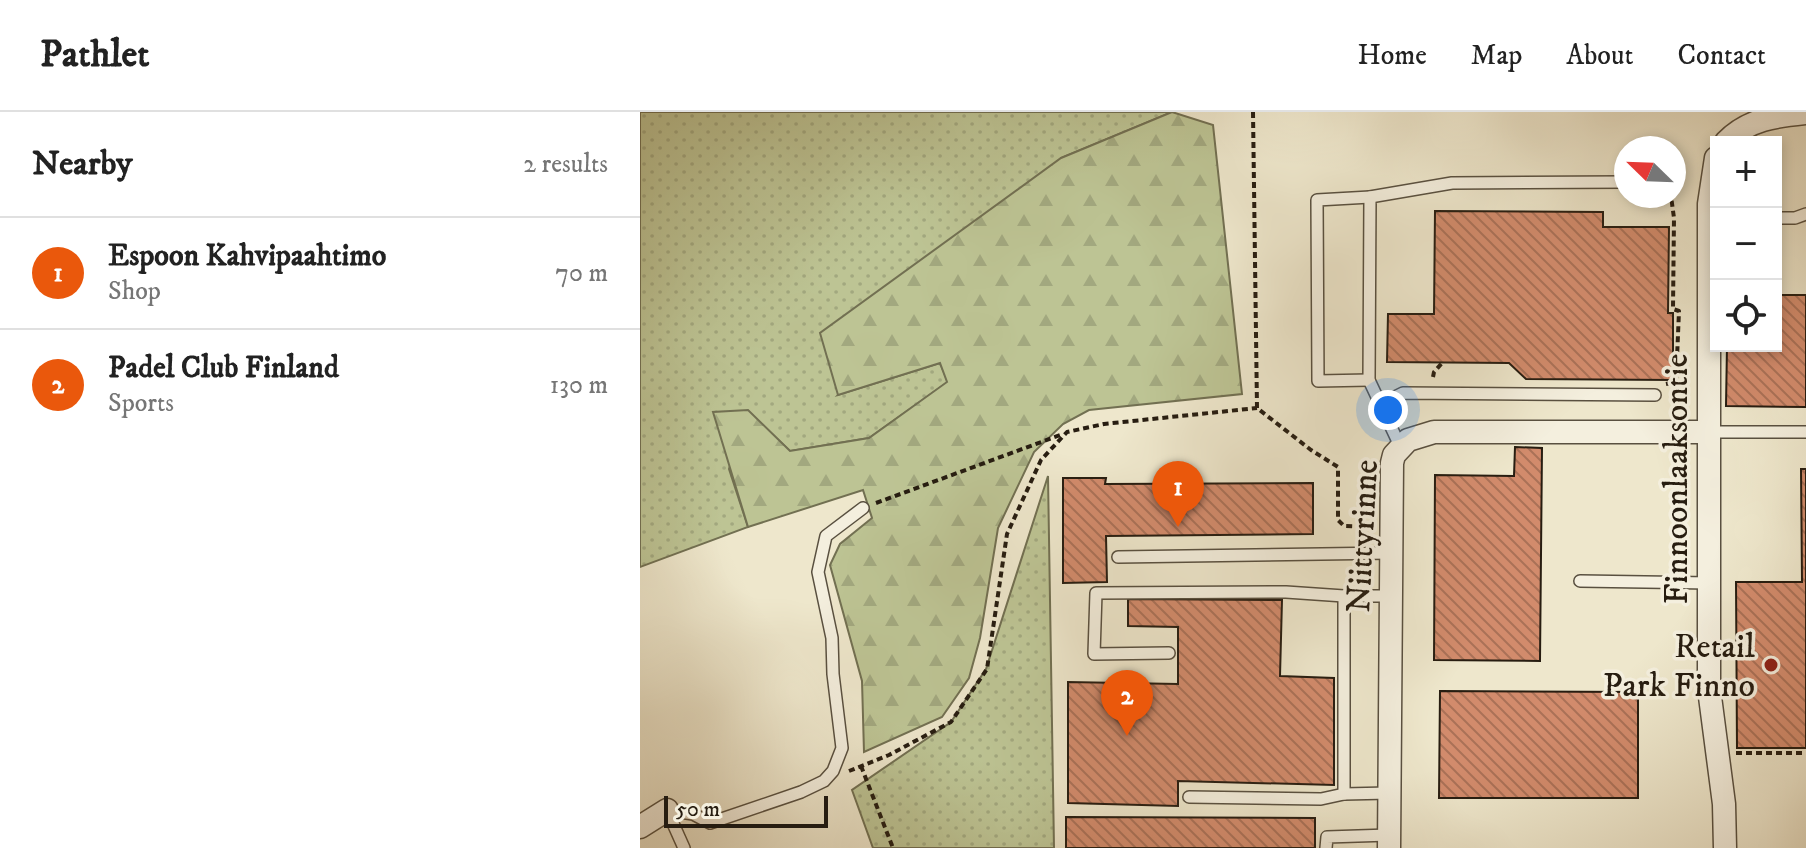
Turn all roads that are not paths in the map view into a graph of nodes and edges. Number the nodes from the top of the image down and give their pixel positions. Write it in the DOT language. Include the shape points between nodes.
graph roads {
  1 [pos="1806,113"];
  2 [pos="1732,136"];
  3 [pos="1614,182"];
  4 [pos="1370,197"];
  5 [pos="1806,214"];
  6 [pos="1782,218"];
  7 [pos="1711,280"];
  8 [pos="1369,380"];
  9 [pos="1655,395"];
  10 [pos="1381,404"];
  11 [pos="1710,432"];
  12 [pos="1806,432"];
  13 [pos="1400,446"];
  14 [pos="863,508"];
  15 [pos="1390,553"];
  16 [pos="1118,557"];
  17 [pos="1580,581"];
  18 [pos="1710,583"];
  19 [pos="1344,596"];
  20 [pos="1390,596"];
  21 [pos="1169,653"];
  22 [pos="1389,793"];
  23 [pos="1344,794"];
  24 [pos="1189,797"];
  25 [pos="667,810"];
  26 [pos="640,827"];
  27 [pos="1389,842"];
  28 [pos="684,848"];
  29 [pos="1326,848"];
  30 [pos="1725,848"];
  1 -- 2 [label="street" via="1760,120"];
  3 -- 4 [label="lane" via="1452,183"];
  4 -- 8 [label="lane"];
  4 -- 8 [label="lane" via="1317,200 1318,381"];
  5 -- 6 [label="lane"];
  7 -- 11 [label="street, Finnoonlaaksontie"];
  8 -- 10 [label="lane"];
  9 -- 10 [label="lane" via="1403,393"];
  10 -- 13 [label="lane"];
  11 -- 12 [label="lane"];
  11 -- 13 [label="street, Niittyrinne" via="1434,432"];
  11 -- 18 [label="street, Finnoonlaaksontie"];
  13 -- 15 [label="street, Niittyrinne" via="1392,463"];
  14 -- 25 [label="lane" via="826,536 818,572 832,638 842,748 833,771 801,792 710,823"];
  15 -- 16 [label="lane"];
  15 -- 20 [label="street, Niittyrinne"];
  17 -- 18 [label="lane"];
  18 -- 30 [label="street, Finnoonlaaksontie" via="1709,689"];
  19 -- 20 [label="lane"];
  19 -- 21 [label="lane" via="1096,593 1094,654"];
  19 -- 23 [label="lane"];
  20 -- 22 [label="street, Niittyrinne"];
  22 -- 23 [label="lane"];
  22 -- 27 [label="street, Niittyrinne"];
  23 -- 24 [label="lane" via="1321,799"];
  25 -- 26 [label="street"];
  25 -- 28 [label="lane"];
  27 -- 29 [label="lane" via="1327,837"];
}
